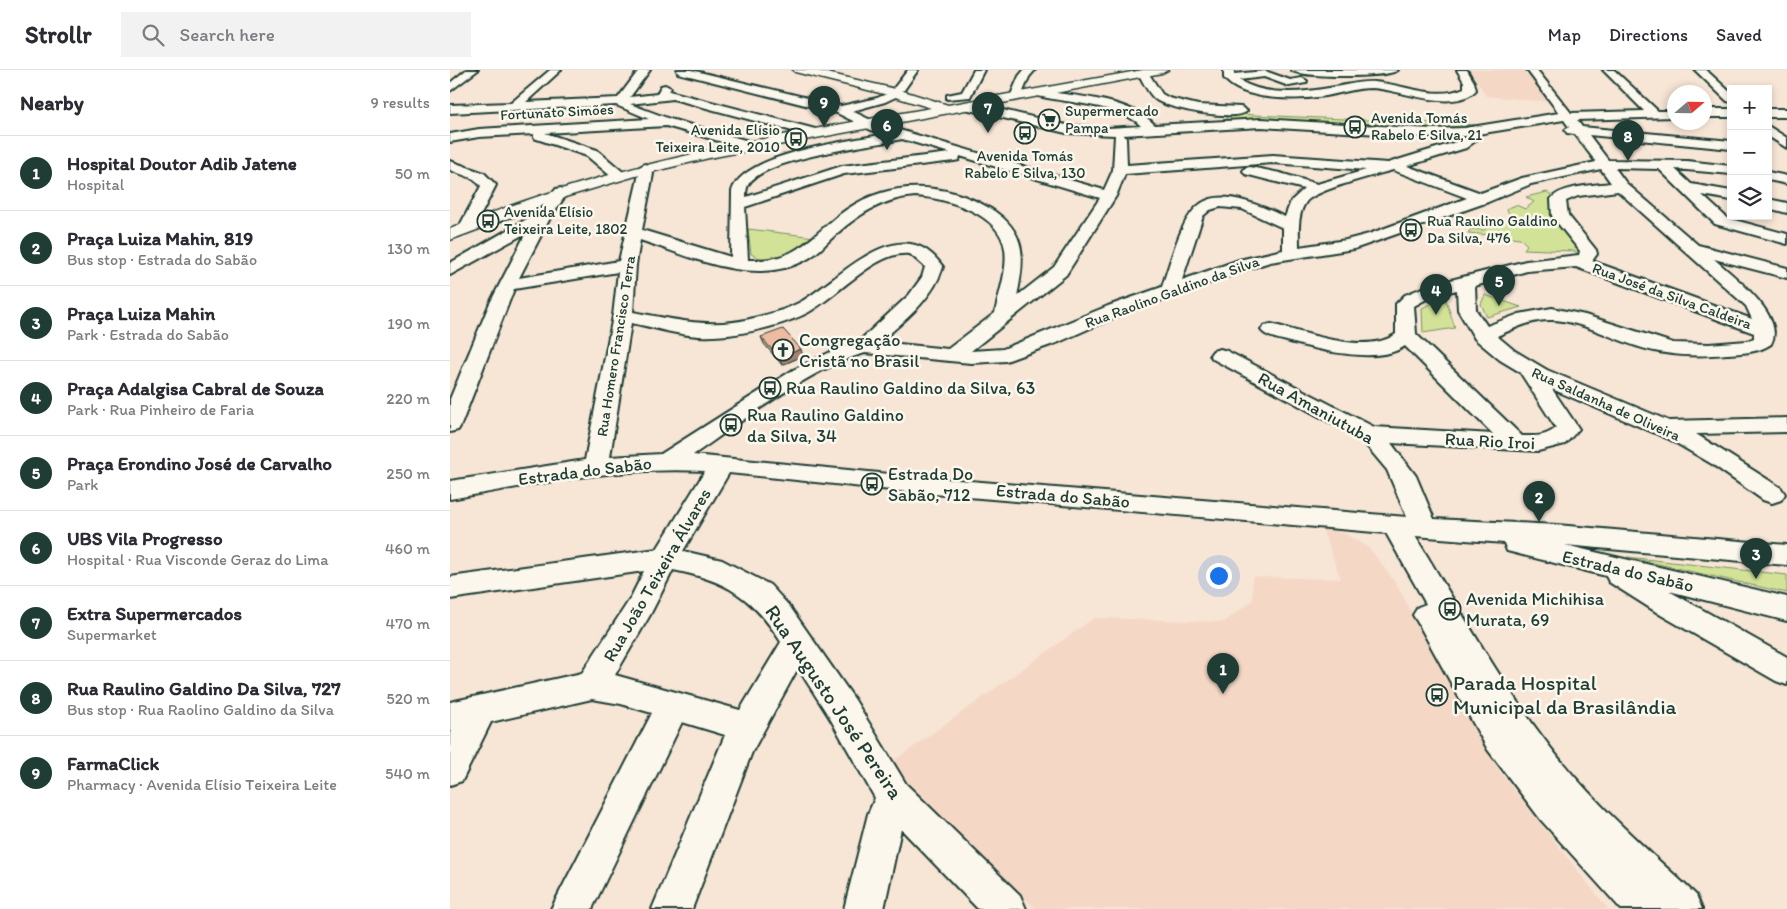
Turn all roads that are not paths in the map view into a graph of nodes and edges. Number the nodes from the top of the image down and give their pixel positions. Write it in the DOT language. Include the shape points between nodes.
graph roads {
  1 [pos="473,70"];
  2 [pos="556,70"];
  3 [pos="645,70"];
  4 [pos="799,70"];
  5 [pos="821,70"];
  6 [pos="913,70"];
  7 [pos="979,70"];
  8 [pos="1030,70"];
  9 [pos="1162,70"];
  10 [pos="1296,70"];
  11 [pos="1393,70"];
  12 [pos="1462,70"];
  13 [pos="1532,70"];
  14 [pos="1608,70"];
  15 [pos="1700,70"];
  16 [pos="683,71"];
  17 [pos="1144,73"];
  18 [pos="1229,74"];
  19 [pos="751,78"];
  20 [pos="1319,80"];
  21 [pos="865,83"];
  22 [pos="739,85"];
  23 [pos="1354,86"];
  24 [pos="450,87"];
  25 [pos="1339,90"];
  26 [pos="898,91"];
  27 [pos="1038,93"];
  28 [pos="929,94"];
  29 [pos="1727,95"];
  30 [pos="672,96"];
  31 [pos="1016,97"];
  32 [pos="1001,100"];
  33 [pos="621,101"];
  34 [pos="950,103"];
  35 [pos="514,106"];
  36 [pos="969,106"];
  37 [pos="450,109"];
  38 [pos="841,110"];
  39 [pos="1727,112"];
  40 [pos="1712,113"];
  41 [pos="1772,113"];
  42 [pos="1787,113"];
  43 [pos="1324,114"];
  44 [pos="1667,114"];
  45 [pos="1656,115"];
  46 [pos="1452,120"];
  47 [pos="666,122"];
  48 [pos="1037,123"];
  49 [pos="866,124"];
  50 [pos="1573,124"];
  51 [pos="1505,126"];
  52 [pos="1024,128"];
  53 [pos="523,130"];
  54 [pos="1151,130"];
  55 [pos="1348,131"];
  56 [pos="815,133"];
  57 [pos="1772,133"];
  58 [pos="902,136"];
  59 [pos="450,138"];
  60 [pos="1120,138"];
  61 [pos="1472,139"];
  62 [pos="1787,144"];
  63 [pos="747,145"];
  64 [pos="1727,145"];
  65 [pos="1772,149"];
  66 [pos="1787,151"];
  67 [pos="972,155"];
  68 [pos="1606,164"];
  69 [pos="1662,164"];
  70 [pos="450,165"];
  71 [pos="1185,165"];
  72 [pos="1787,165"];
  73 [pos="1391,166"];
  74 [pos="1772,167"];
  75 [pos="645,168"];
  76 [pos="1120,170"];
  77 [pos="1727,170"];
  78 [pos="618,175"];
  79 [pos="1772,177"];
  80 [pos="1787,180"];
  81 [pos="1621,186"];
  82 [pos="1685,187"];
  83 [pos="1317,189"];
  84 [pos="561,192"];
  85 [pos="1727,195"];
  86 [pos="1109,196"];
  87 [pos="1483,198"];
  88 [pos="739,204"];
  89 [pos="1772,205"];
  90 [pos="1787,208"];
  91 [pos="543,216"];
  92 [pos="1291,226"];
  93 [pos="468,227"];
  94 [pos="635,233"];
  95 [pos="450,235"];
  96 [pos="1787,239"];
  97 [pos="1691,248"];
  98 [pos="1291,254"];
  99 [pos="1578,262"];
  100 [pos="628,265"];
  101 [pos="740,265"];
  102 [pos="450,270"];
  103 [pos="1787,273"];
  104 [pos="1466,283"];
  105 [pos="508,285"];
  106 [pos="1170,290"];
  107 [pos="1004,314"];
  108 [pos="623,316"];
  109 [pos="1271,330"];
  110 [pos="1765,330"];
  111 [pos="1482,334"];
  112 [pos="1406,336"];
  113 [pos="864,347"];
  114 [pos="953,355"];
  115 [pos="1220,355"];
  116 [pos="1530,371"];
  117 [pos="1787,425"];
  118 [pos="450,426"];
  119 [pos="1663,428"];
  120 [pos="1369,434"];
  121 [pos="1517,444"];
  122 [pos="666,461"];
  123 [pos="721,464"];
  124 [pos="596,466"];
  125 [pos="450,490"];
  126 [pos="1772,494"];
  127 [pos="1407,525"];
  128 [pos="1787,555"];
  129 [pos="665,558"];
  130 [pos="1607,558"];
  131 [pos="450,588"];
  132 [pos="1787,609"];
  133 [pos="797,642"];
  134 [pos="1787,672"];
  135 [pos="592,684"];
  136 [pos="673,706"];
  137 [pos="481,709"];
  138 [pos="450,717"];
  139 [pos="748,727"];
  140 [pos="450,769"];
  141 [pos="893,796"];
  142 [pos="571,909"];
  143 [pos="672,909"];
  144 [pos="864,909"];
  145 [pos="1006,909"];
  146 [pos="1648,909"];
  147 [pos="1682,909"];
  1 -- 24 [label="street"];
  2 -- 35 [label="street"];
  3 -- 33 [label="street"];
  4 -- 21 [label="main road"];
  5 -- 21 [label="main road"];
  6 -- 26 [label="street"];
  7 -- 34 [label="street" via="966,95"];
  8 -- 31 [label="street" via="1024,76"];
  9 -- 17 [label="main road"];
  10 -- 11 [label="street" via="1311,73"];
  12 -- 23 [label="street" via="1471,88 1461,94 1426,95 1375,85"];
  13 -- 50 [label="street"];
  14 -- 45 [label="street"];
  15 -- 29 [label="street"];
  16 -- 22 [label="street"];
  16 -- 30 [label="street" via="662,92"];
  17 -- 27 [label="main road"];
  17 -- 43 [label="street" via="1159,96 1184,106"];
  18 -- 20 [label="street" via="1265,74 1289,83"];
  18 -- 25 [label="street" via="1243,87 1275,94"];
  19 -- 22 [label="street"];
  20 -- 23 [label="street"];
  20 -- 25 [label="street"];
  21 -- 26 [label="main road"];
  22 -- 38 [label="street"];
  23 -- 25 [label="street"];
  26 -- 28 [label="main road"];
  26 -- 34 [label="main road"];
  26 -- 38 [label="street" via="870,103"];
  27 -- 31 [label="main road"];
  27 -- 54 [label="street" via="1128,113 1144,121"];
  28 -- 34 [label="main road"];
  28 -- 36 [label="main road"];
  30 -- 33 [label="street"];
  30 -- 56 [label="street"];
  31 -- 32 [label="main road"];
  32 -- 34 [label="main road"];
  32 -- 36 [label="main road"];
  33 -- 35 [label="street"];
  33 -- 47 [label="street" via="626,107"];
  34 -- 36 [label="main road"];
  34 -- 49 [label="main road"];
  34 -- 52 [label="street"];
  35 -- 37 [label="street"];
  36 -- 48 [label="street"];
  38 -- 49 [label="street"];
  39 -- 40 [label="street"];
  41 -- 42 [label="street"];
  44 -- 45 [label="street"];
  45 -- 50 [label="street"];
  46 -- 51 [label="street"];
  47 -- 53 [label="street, Fortunato Simões"];
  47 -- 63 [label="street"];
  48 -- 52 [label="street"];
  48 -- 54 [label="street" via="1091,131"];
  49 -- 56 [label="main road"];
  49 -- 58 [label="street"];
  50 -- 51 [label="street"];
  50 -- 61 [label="street"];
  50 -- 64 [label="street"];
  50 -- 68 [label="street"];
  51 -- 55 [label="street" via="1439,133"];
  52 -- 60 [label="street" via="1056,134"];
  53 -- 59 [label="street, Fortunato Simões"];
  53 -- 78 [label="street" via="592,153"];
  54 -- 55 [label="street" via="1261,123"];
  55 -- 60 [label="street" via="1264,129"];
  55 -- 61 [label="street"];
  56 -- 63 [label="main road"];
  57 -- 62 [label="street"];
  58 -- 67 [label="street"];
  58 -- 88 [label="street" via="763,166 741,183"];
  60 -- 76 [label="street"];
  61 -- 73 [label="street"];
  63 -- 75 [label="main road"];
  65 -- 66 [label="street"];
  67 -- 86 [label="street"];
  67 -- 88 [label="street" via="842,170"];
  68 -- 69 [label="street, Rua Raolino Galdino da Silva"];
  68 -- 81 [label="street"];
  68 -- 87 [label="street, Rua Raolino Galdino da Silva" via="1527,181"];
  69 -- 77 [label="street, Rua Raolino Galdino da Silva"];
  69 -- 82 [label="street"];
  70 -- 93 [label="street" via="479,176 489,185"];
  71 -- 73 [label="street" via="1273,159"];
  71 -- 76 [label="street"];
  71 -- 83 [label="street" via="1272,175"];
  72 -- 74 [label="street"];
  73 -- 83 [label="street"];
  73 -- 87 [label="street"];
  75 -- 78 [label="main road"];
  75 -- 94 [label="street, Rua Homero Francisco Terra"];
  76 -- 86 [label="street"];
  78 -- 84 [label="main road"];
  79 -- 80 [label="street"];
  81 -- 97 [label="street"];
  81 -- 99 [label="street" via="1575,192 1558,200 1560,216 1589,254"];
  82 -- 85 [label="street"];
  82 -- 96 [label="street" via="1723,222"];
  83 -- 92 [label="street" via="1302,196 1297,203"];
  84 -- 91 [label="street"];
  84 -- 93 [label="main road"];
  86 -- 107 [label="street" via="1060,271"];
  87 -- 98 [label="street, Rua Raolino Galdino da Silva" via="1376,237"];
  88 -- 101 [label="street"];
  89 -- 90 [label="street"];
  91 -- 102 [label="street"];
  91 -- 105 [label="street"];
  92 -- 98 [label="street"];
  92 -- 106 [label="street" via="1241,204 1209,205 1201,210 1191,228"];
  93 -- 95 [label="main road"];
  94 -- 100 [label="street, Rua Homero Francisco Terra"];
  94 -- 101 [label="street"];
  97 -- 103 [label="street"];
  97 -- 110 [label="street" via="1753,303"];
  98 -- 106 [label="street, Rua Raolino Galdino da Silva" via="1245,264"];
  99 -- 104 [label="street" via="1526,266"];
  99 -- 110 [label="street, Rua José da Silva Caldeira"];
  100 -- 105 [label="street"];
  100 -- 108 [label="street, Rua Homero Francisco Terra"];
  101 -- 107 [label="street" via="795,260 863,206 882,197 919,191 947,195 986,212 1006,228 1011,238 1014,249 1012,277"];
  104 -- 111 [label="street, Rua Saldanha de Oliveira" via="1465,306"];
  104 -- 112 [label="street" via="1410,299 1405,304"];
  105 -- 118 [label="street" via="483,339"];
  106 -- 114 [label="street, Rua Raolino Galdino da Silva" via="1006,355 986,358"];
  107 -- 114 [label="street"];
  108 -- 113 [label="street" via="690,329 729,329 802,308 885,251 908,248 924,255 934,266 928,284"];
  108 -- 124 [label="street, Rua Homero Francisco Terra"];
  109 -- 112 [label="street" via="1337,346 1371,349 1394,346"];
  110 -- 111 [label="street" via="1764,340 1757,344 1690,350 1654,345 1552,314 1529,317"];
  111 -- 116 [label="street, Rua Saldanha de Oliveira"];
  112 -- 121 [label="street"];
  113 -- 114 [label="street, Rua Raolino Galdino da Silva"];
  113 -- 122 [label="street, Rua Raolino Galdino da Silva" via="800,374"];
  115 -- 120 [label="street, Rua Amaniutuba"];
  116 -- 119 [label="street, Rua Saldanha de Oliveira"];
  116 -- 121 [label="street, Rua Rio Iroi" via="1568,429 1551,442"];
  117 -- 119 [label="street"];
  119 -- 126 [label="street, Rua Saldanha de Oliveira" via="1722,458"];
  120 -- 121 [label="street, Rua Rio Iroi"];
  120 -- 127 [label="street, Rua Amaniutuba" via="1384,447 1407,479"];
  122 -- 123 [label="street, Estrada do Sabão"];
  122 -- 124 [label="street, Estrada do Sabão"];
  123 -- 127 [label="street, Estrada do Sabão" via="910,484"];
  123 -- 129 [label="street, Rua João Teixeira Álvares"];
  124 -- 125 [label="street, Estrada do Sabão"];
  127 -- 130 [label="street, Estrada do Sabão" via="1468,532"];
  127 -- 146 [label="street" via="1500,739 1554,808"];
  127 -- 147 [label="street" via="1416,564 1515,727 1591,821"];
  128 -- 130 [label="street, Estrada do Sabão"];
  129 -- 131 [label="street, Rua Augusto José Pereira"];
  129 -- 133 [label="street, Rua Augusto José Pereira" via="712,567 760,594 780,615"];
  129 -- 135 [label="street, Rua João Teixeira Álvares" via="640,607"];
  130 -- 132 [label="street, Estrada do Sabão" via="1656,577"];
  130 -- 134 [label="street" via="1671,607"];
  133 -- 139 [label="street"];
  133 -- 141 [label="street, Rua Augusto José Pereira" via="838,702"];
  135 -- 136 [label="street"];
  135 -- 137 [label="street"];
  136 -- 139 [label="street"];
  136 -- 142 [label="street"];
  137 -- 138 [label="street"];
  137 -- 140 [label="street"];
  139 -- 143 [label="street"];
  141 -- 144 [label="street"];
  141 -- 145 [label="street, Rua Augusto José Pereira"];
}
